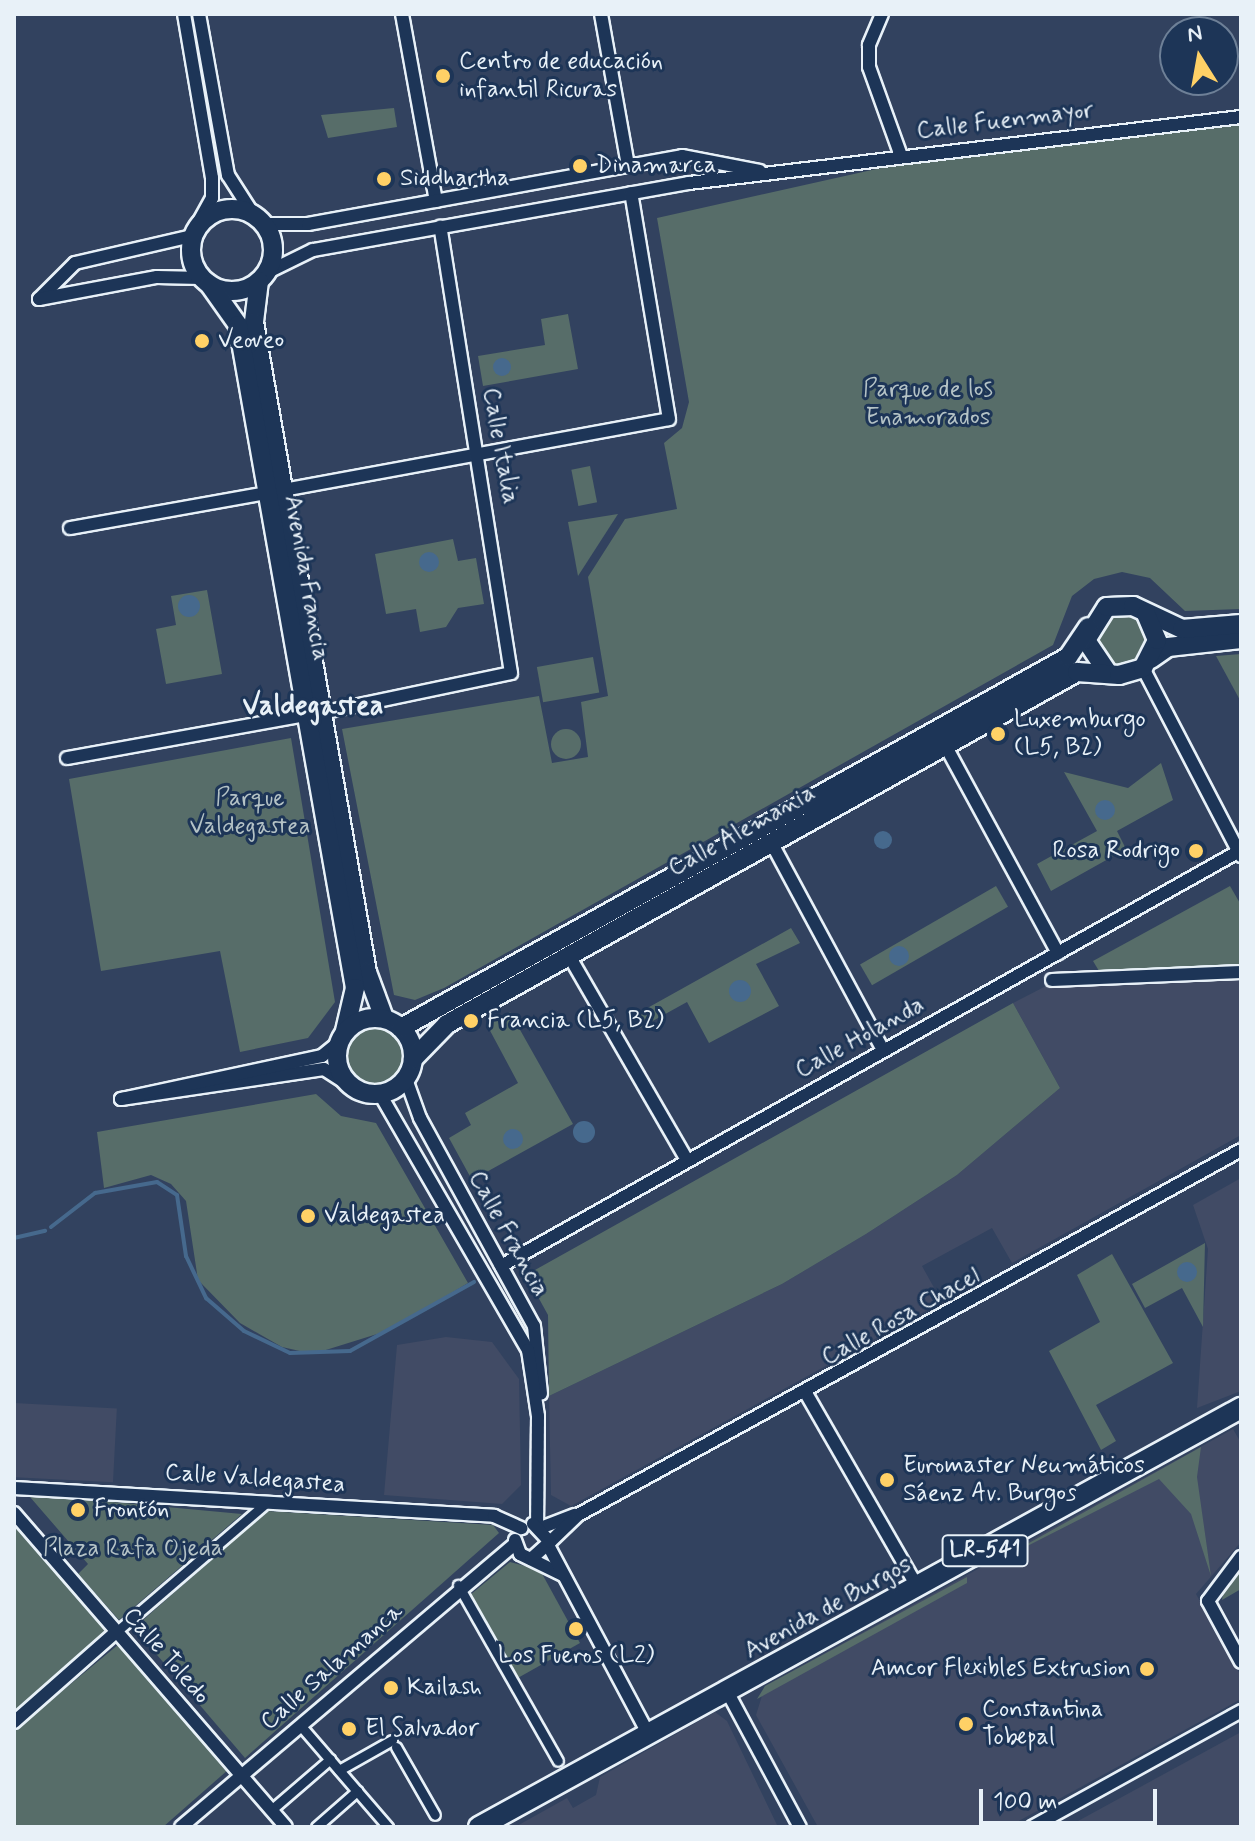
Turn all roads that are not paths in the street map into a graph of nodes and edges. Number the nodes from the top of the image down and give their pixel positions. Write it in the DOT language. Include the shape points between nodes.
graph roads {
  1 [pos="184,14"];
  2 [pos="199,14"];
  3 [pos="402,14"];
  4 [pos="601,14"];
  5 [pos="882,14"];
  6 [pos="1241,117"];
  7 [pos="688,156"];
  8 [pos="901,156"];
  9 [pos="628,166"];
  10 [pos="775,173"];
  11 [pos="689,183"];
  12 [pos="631,193"];
  13 [pos="436,201"];
  14 [pos="259,219"];
  15 [pos="440,227"];
  16 [pos="194,232"];
  17 [pos="263,277"];
  18 [pos="205,281"];
  19 [pos="480,455"];
  20 [pos="275,491"];
  21 [pos="70,528"];
  22 [pos="1146,614"];
  23 [pos="1241,624"];
  24 [pos="1088,627"];
  25 [pos="1241,639"];
  26 [pos="1143,671"];
  27 [pos="1108,673"];
  28 [pos="314,714"];
  29 [pos="945,745"];
  30 [pos="67,758"];
  31 [pos="771,842"];
  32 [pos="1240,852"];
  33 [pos="1058,953"];
  34 [pos="568,954"];
  35 [pos="1241,972"];
  36 [pos="1052,980"];
  37 [pos="384,1018"];
  38 [pos="401,1028"];
  39 [pos="341,1037"];
  40 [pos="883,1050"];
  41 [pos="413,1059"];
  42 [pos="406,1079"];
  43 [pos="349,1085"];
  44 [pos="380,1094"];
  45 [pos="1241,1150"];
  46 [pos="687,1160"];
  47 [pos="501,1266"];
  48 [pos="807,1395"];
  49 [pos="1241,1408"];
  50 [pos="538,1416"];
  51 [pos="14,1488"];
  52 [pos="267,1502"];
  53 [pos="14,1513"];
  54 [pos="578,1515"];
  55 [pos="526,1531"];
  56 [pos="550,1544"];
  57 [pos="1241,1557"];
  58 [pos="531,1559"];
  59 [pos="563,1575"];
  60 [pos="458,1585"];
  61 [pos="918,1588"];
  62 [pos="116,1632"];
  63 [pos="1241,1662"];
  64 [pos="728,1693"];
  65 [pos="1241,1711"];
  66 [pos="14,1722"];
  67 [pos="300,1725"];
  68 [pos="649,1735"];
  69 [pos="330,1759"];
  70 [pos="558,1761"];
  71 [pos="339,1770"];
  72 [pos="240,1777"];
  73 [pos="357,1791"];
  74 [pos="271,1810"];
  75 [pos="435,1815"];
  76 [pos="382,1825"];
  77 [pos="181,1827"];
  78 [pos="286,1827"];
  79 [pos="316,1827"];
  80 [pos="479,1827"];
  81 [pos="800,1827"];
  82 [pos="1032,1827"];
  1 -- 16 [label="street" via="212,178 212,198"];
  2 -- 14 [label="street" via="228,175"];
  3 -- 13 [label="street"];
  4 -- 9 [label="street"];
  5 -- 8 [label="street" via="869,45 869,67"];
  6 -- 8 [label="street, Calle Fuenmayor"];
  7 -- 9 [label="street, Calle Fuenmayor"];
  7 -- 10 [label="street, Calle Fuenmayor"];
  7 -- 11 [label="street" via="695,176"];
  8 -- 10 [label="street, Calle Fuenmayor"];
  9 -- 13 [label="street, Calle Fuenmayor"];
  10 -- 11 [label="street, Calle Fuenmayor"];
  11 -- 12 [label="street, Calle Fuenmayor"];
  12 -- 15 [label="street, Calle Fuenmayor"];
  12 -- 19 [label="street" via="669,419"];
  13 -- 14 [label="street, Calle Fuenmayor" via="308,224"];
  14 -- 16 [label="main road" via="222,209"];
  14 -- 17 [label="main road" via="274,248"];
  15 -- 17 [label="street, Calle Fuenmayor" via="313,250"];
  15 -- 19 [label="street, Calle Italia"];
  16 -- 18 [label="main road"];
  16 -- 18 [label="street" via="75,263 39,299 157,277"];
  17 -- 18 [label="main road" via="234,291"];
  17 -- 20 [label="main road, Avenida Francia" via="254,322"];
  18 -- 20 [label="main road, Avenida Francia" via="238,325"];
  19 -- 20 [label="street"];
  19 -- 28 [label="street, Calle Italia" via="511,673"];
  20 -- 21 [label="street"];
  20 -- 28 [label="main road, Avenida Francia"];
  22 -- 23 [label="main road" via="1182,629"];
  22 -- 24 [label="main road" via="1120,604"];
  22 -- 26 [label="main road" via="1157,640"];
  24 -- 27 [label="main road" via="1087,648"];
  24 -- 38 [label="main road, Calle Alemania" via="1068,657"];
  25 -- 26 [label="main road" via="1168,647"];
  26 -- 27 [label="main road"];
  26 -- 32 [label="street"];
  27 -- 29 [label="main road, Calle Alemania" via="1077,672"];
  28 -- 30 [label="street"];
  28 -- 37 [label="main road, Avenida Francia" via="371,992"];
  28 -- 39 [label="main road, Avenida Francia" via="355,988"];
  29 -- 31 [label="main road, Calle Alemania"];
  29 -- 33 [label="street"];
  31 -- 34 [label="main road, Calle Alemania"];
  31 -- 40 [label="street"];
  32 -- 33 [label="street, Calle Holanda"];
  33 -- 40 [label="street, Calle Holanda"];
  34 -- 41 [label="main road, Calle Alemania" via="447,1024"];
  34 -- 46 [label="street"];
  35 -- 36 [label="street"];
  37 -- 38 [label="main road"];
  37 -- 39 [label="main road" via="361,1019"];
  38 -- 41 [label="main road"];
  39 -- 43 [label="main road" via="338,1070"];
  39 -- 43 [label="street" via="322,1056 121,1099 324,1069"];
  40 -- 46 [label="street, Calle Holanda"];
  41 -- 42 [label="main road"];
  42 -- 44 [label="main road"];
  42 -- 47 [label="street, Calle Francia"];
  43 -- 44 [label="main road"];
  44 -- 50 [label="street, Calle Francia" via="528,1350"];
  45 -- 48 [label="street, Calle Rosa Chacel"];
  46 -- 47 [label="street, Calle Holanda"];
  47 -- 50 [label="street, Calle Francia" via="538,1338"];
  48 -- 54 [label="street, Calle Rosa Chacel"];
  48 -- 61 [label="street"];
  49 -- 61 [label="main road, Avenida de Burgos / LR-541"];
  50 -- 55 [label="street, Calle Francia" via="537,1492"];
  51 -- 52 [label="street, Calle Valdegastea"];
  52 -- 55 [label="street, Calle Valdegastea" via="494,1516"];
  52 -- 62 [label="street"];
  53 -- 62 [label="street, Calle Toledo"];
  54 -- 55 [label="street, Calle Rosa Chacel"];
  54 -- 56 [label="street, Calle Rosa Chacel"];
  55 -- 56 [label="street"];
  55 -- 58 [label="street"];
  55 -- 60 [label="street, Calle Salamanca"];
  56 -- 58 [label="street, Calle Rosa Chacel"];
  56 -- 59 [label="street"];
  57 -- 63 [label="street" via="1208,1601"];
  58 -- 59 [label="street"];
  59 -- 68 [label="street"];
  60 -- 67 [label="street, Calle Salamanca"];
  60 -- 70 [label="street"];
  61 -- 64 [label="main road, Avenida de Burgos / LR-541"];
  62 -- 66 [label="street"];
  62 -- 72 [label="street, Calle Toledo"];
  64 -- 68 [label="main road, Avenida de Burgos / LR-541"];
  64 -- 81 [label="street"];
  65 -- 82 [label="street"];
  67 -- 69 [label="street"];
  67 -- 72 [label="street, Calle Salamanca"];
  68 -- 80 [label="main road, Avenida de Burgos / LR-541"];
  69 -- 71 [label="street"];
  69 -- 74 [label="street"];
  71 -- 73 [label="street"];
  71 -- 75 [label="street" via="394,1743"];
  72 -- 74 [label="street, Calle Toledo"];
  72 -- 77 [label="street, Calle Salamanca"];
  73 -- 76 [label="street"];
  73 -- 79 [label="street"];
  74 -- 78 [label="street, Calle Toledo"];
}
